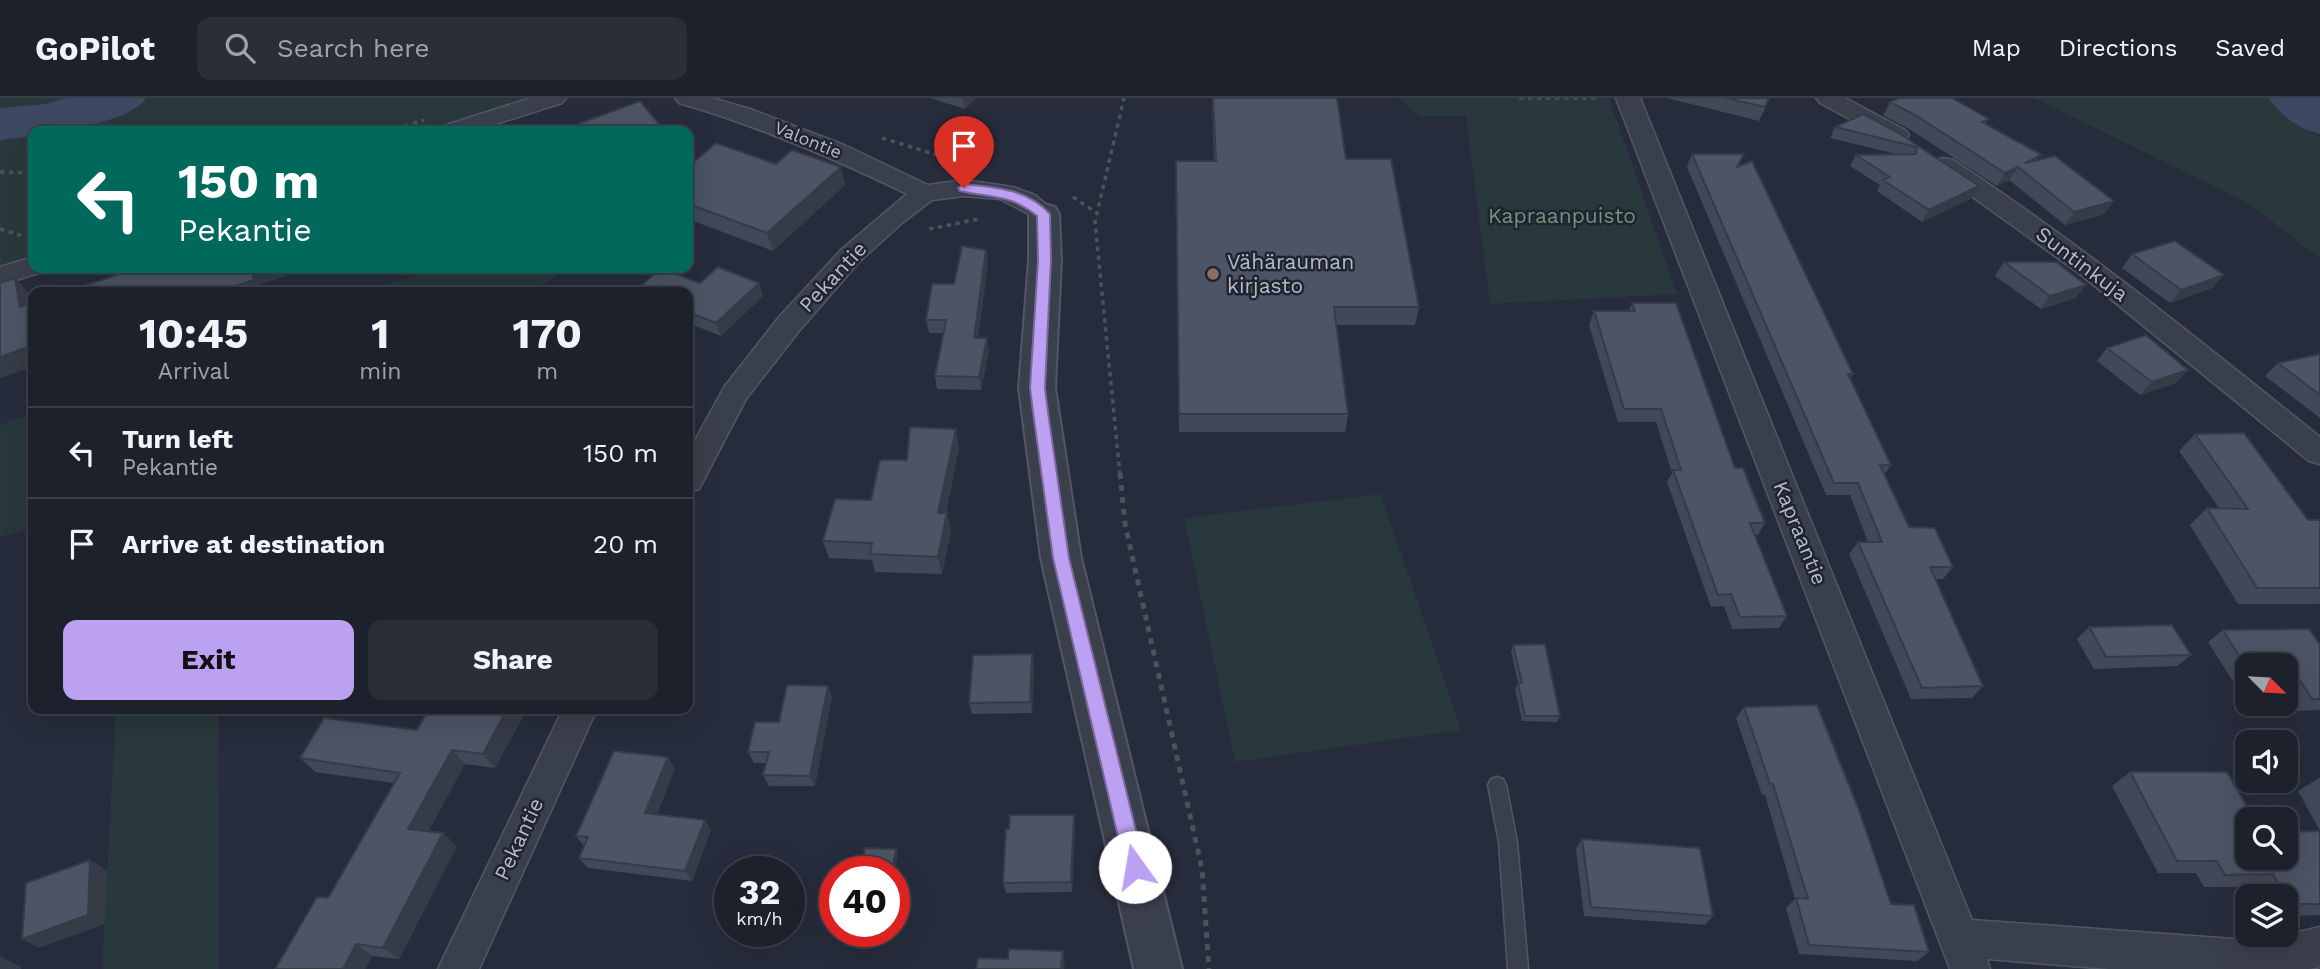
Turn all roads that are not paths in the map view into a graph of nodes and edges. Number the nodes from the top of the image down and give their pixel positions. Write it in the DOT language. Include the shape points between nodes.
graph roads {
  1 [pos="554,98"];
  2 [pos="687,98"];
  3 [pos="1628,98"];
  4 [pos="1828,98"];
  5 [pos="467,126"];
  6 [pos="925,193"];
  7 [pos="1044,214"];
  8 [pos="28,268"];
  9 [pos="0,276"];
  10 [pos="2320,453"];
  11 [pos="693,472"];
  12 [pos="578,714"];
  13 [pos="1497,785"];
  14 [pos="2320,947"];
  15 [pos="1965,953"];
  16 [pos="458,969"];
  17 [pos="1158,969"];
  18 [pos="1518,969"];
  1 -- 5 [label="street"];
  2 -- 6 [label="street, Valontie" via="836,150"];
  3 -- 15 [label="street, Kapraantie"];
  4 -- 10 [label="street, Suntinkuja" via="1900,136 1977,186"];
  6 -- 7 [label="street, Pekantie" via="964,188 1004,192"];
  6 -- 11 [label="street, Pekantie" via="850,256 789,324 735,393"];
  7 -- 17 [label="street" via="1037,388 1061,558"];
  8 -- 9 [label="street"];
  12 -- 16 [label="street, Pekantie"];
  13 -- 18 [label="lane" via="1508,842"];
  14 -- 15 [label="street" via="2261,961"];
}
